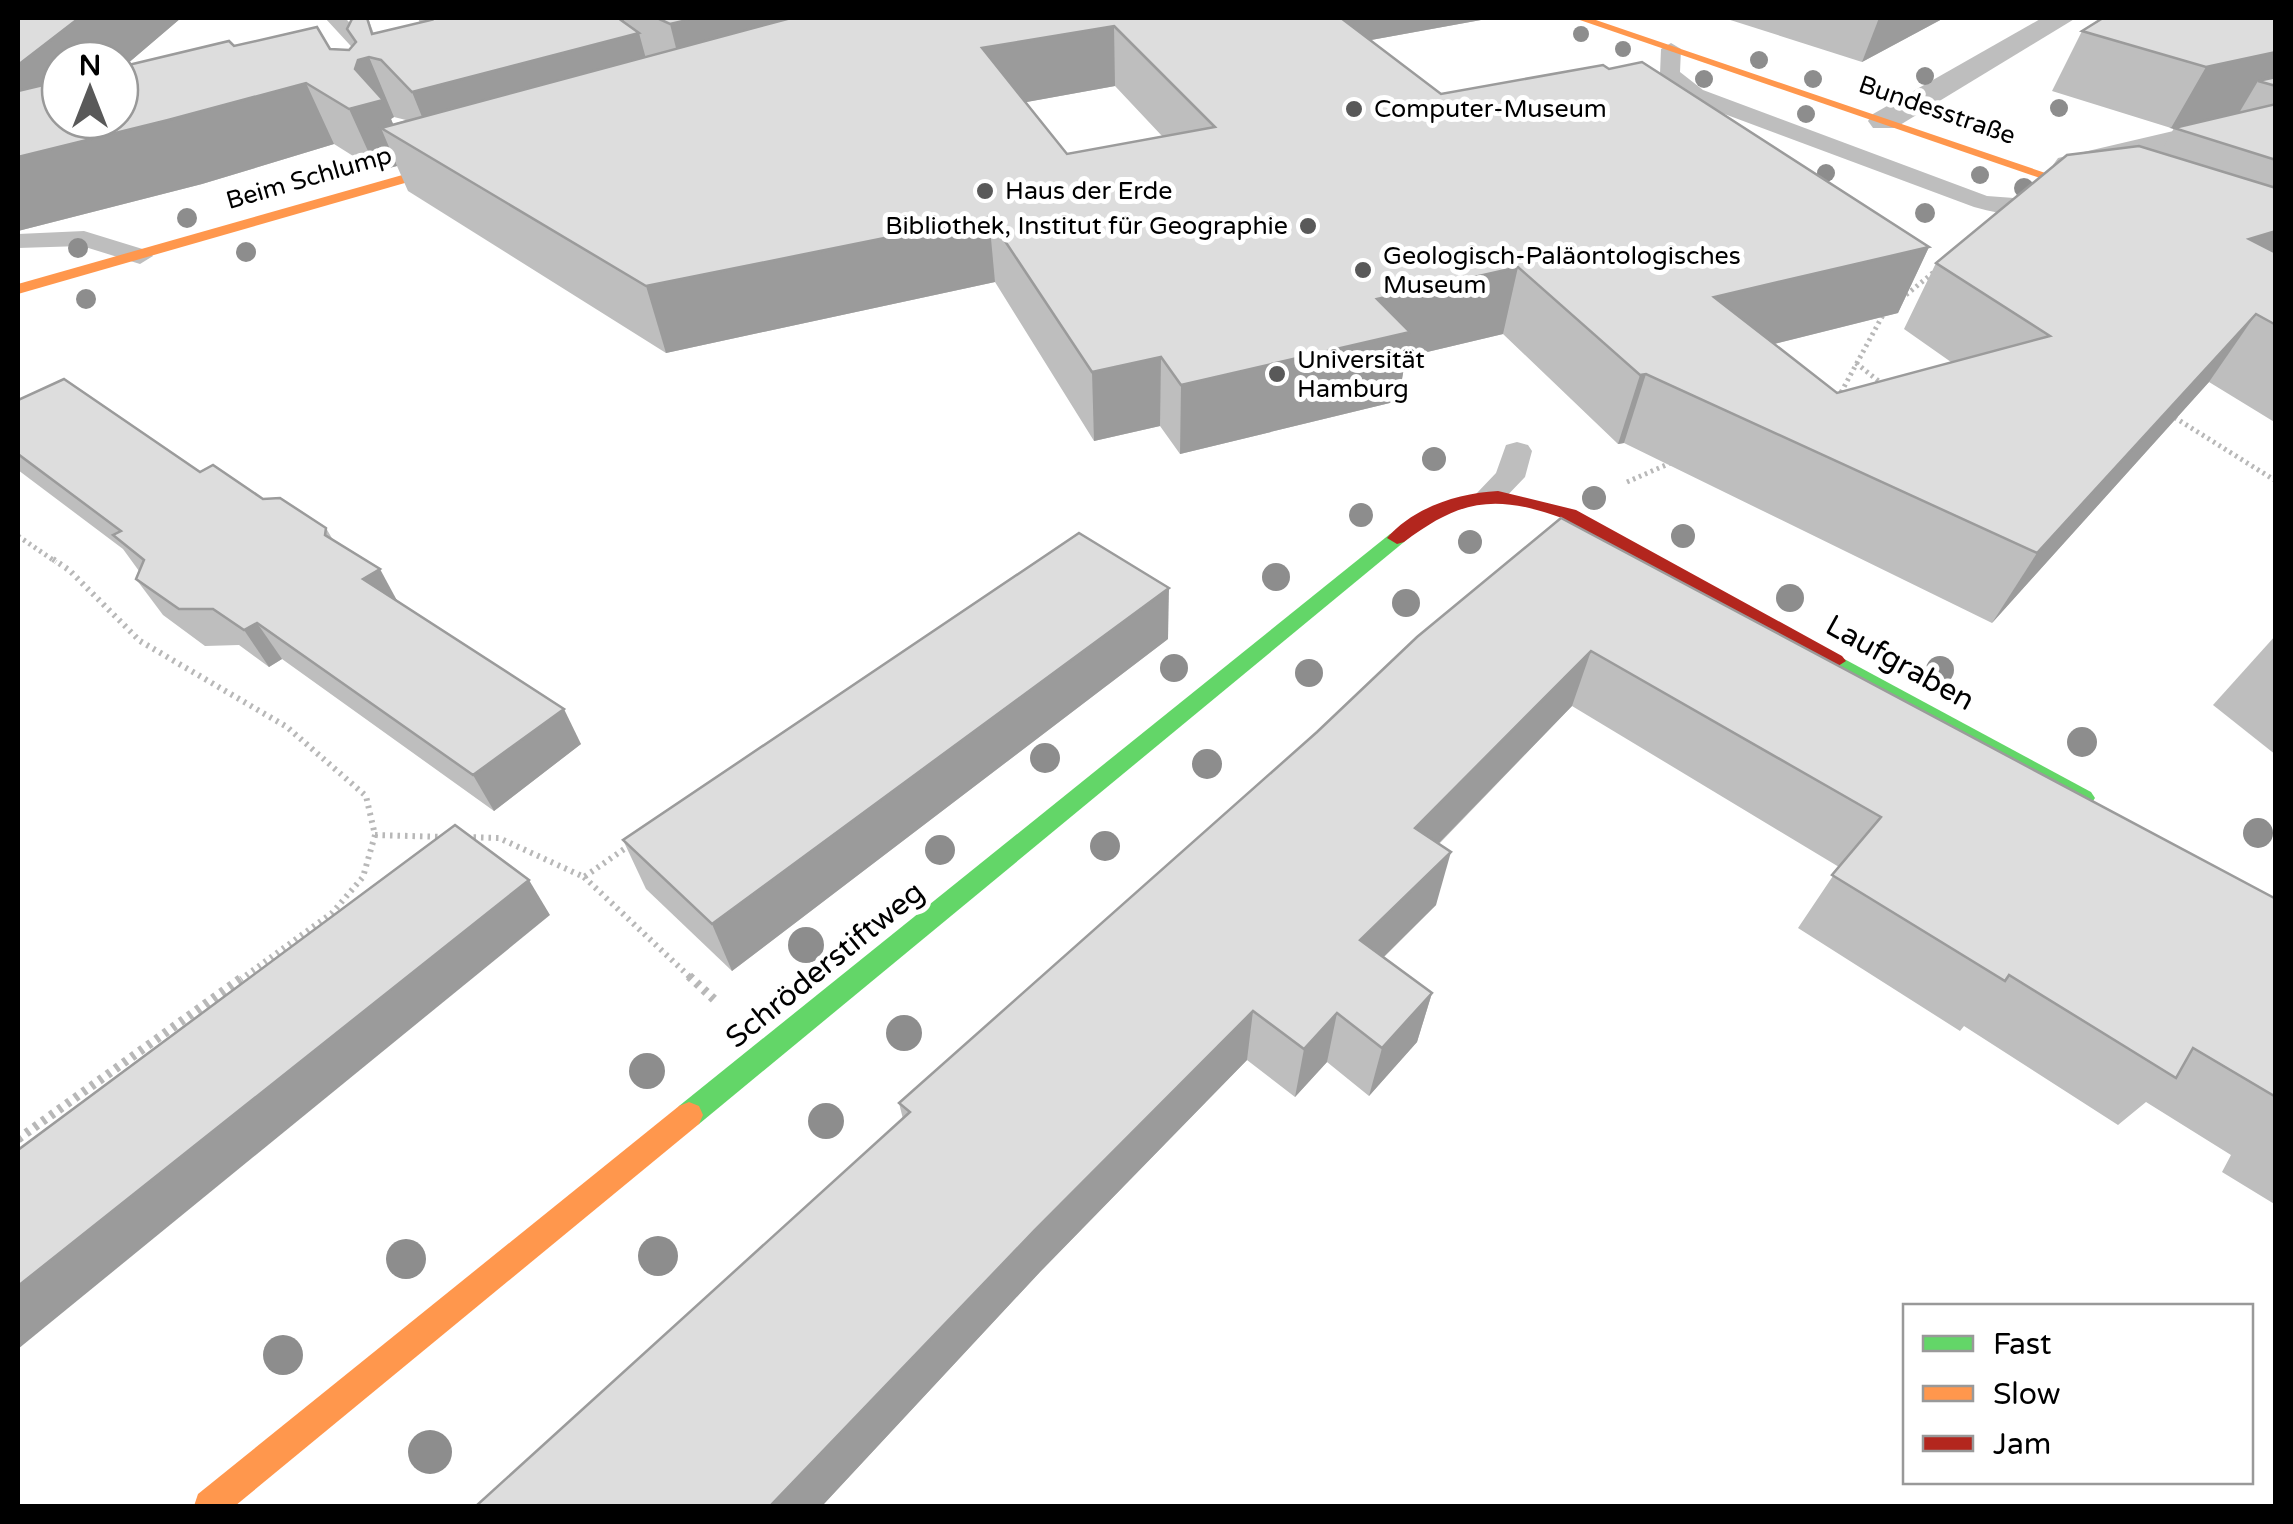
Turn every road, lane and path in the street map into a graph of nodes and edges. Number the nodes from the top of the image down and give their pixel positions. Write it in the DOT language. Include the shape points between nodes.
graph roads {
  1 [pos="334,18"];
  2 [pos="1580,18"];
  3 [pos="2062,18"];
  4 [pos="1672,49"];
  5 [pos="357,90"];
  6 [pos="2276,116"];
  7 [pos="1884,121"];
  8 [pos="411,145"];
  9 [pos="492,154"];
  10 [pos="434,170"];
  11 [pos="2038,173"];
  12 [pos="2119,201"];
  13 [pos="18,241"];
  14 [pos="140,256"];
  15 [pos="1935,270"];
  16 [pos="18,289"];
  17 [pos="1856,363"];
  18 [pos="1896,394"];
  19 [pos="1834,406"];
  20 [pos="2168,413"];
  21 [pos="1516,451"];
  22 [pos="1679,459"];
  23 [pos="2276,481"];
  24 [pos="1627,482"];
  25 [pos="1491,494"];
  26 [pos="18,536"];
  27 [pos="2097,805"];
  28 [pos="375,835"];
  29 [pos="446,837"];
  30 [pos="464,837"];
  31 [pos="632,844"];
  32 [pos="584,877"];
  33 [pos="769,1050"];
  34 [pos="18,1139"];
  35 [pos="210,1506"];
  1 -- 5 [label="lane" via="372,56"];
  2 -- 4 [label="street, Bundesstraße"];
  3 -- 7 [label="street"];
  4 -- 7 [label="street, Bundesstraße"];
  4 -- 12 [label="lane" via="1670,74 1695,96 1982,202 2056,208"];
  6 -- 11 [label="street"];
  7 -- 11 [label="street, Bundesstraße"];
  8 -- 10 [label="lane"];
  9 -- 10 [label="street, Beim Schlump"];
  10 -- 14 [label="street, Beim Schlump"];
  11 -- 12 [label="street, Bundesstraße"];
  13 -- 14 [label="lane" via="80,238"];
  14 -- 16 [label="street, Beim Schlump"];
  15 -- 17 [label="path" via="1880,316"];
  17 -- 18 [label="path"];
  17 -- 19 [label="path"];
  20 -- 23 [label="path"];
  21 -- 25 [label="lane" via="1510,477"];
  22 -- 24 [label="path"];
  25 -- 27 [label="street, Laufgraben" via="1568,514"];
  25 -- 33 [label="street, Schröderstiftweg" via="1428,513"];
  26 -- 28 [label="path" via="69,570 140,641 287,727 366,796"];
  28 -- 29 [label="path"];
  28 -- 34 [label="path" via="363,877 332,913"];
  30 -- 32 [label="path" via="499,838"];
  31 -- 32 [label="path"];
  32 -- 33 [label="path"];
  33 -- 35 [label="street, Schröderstiftweg"];
}
